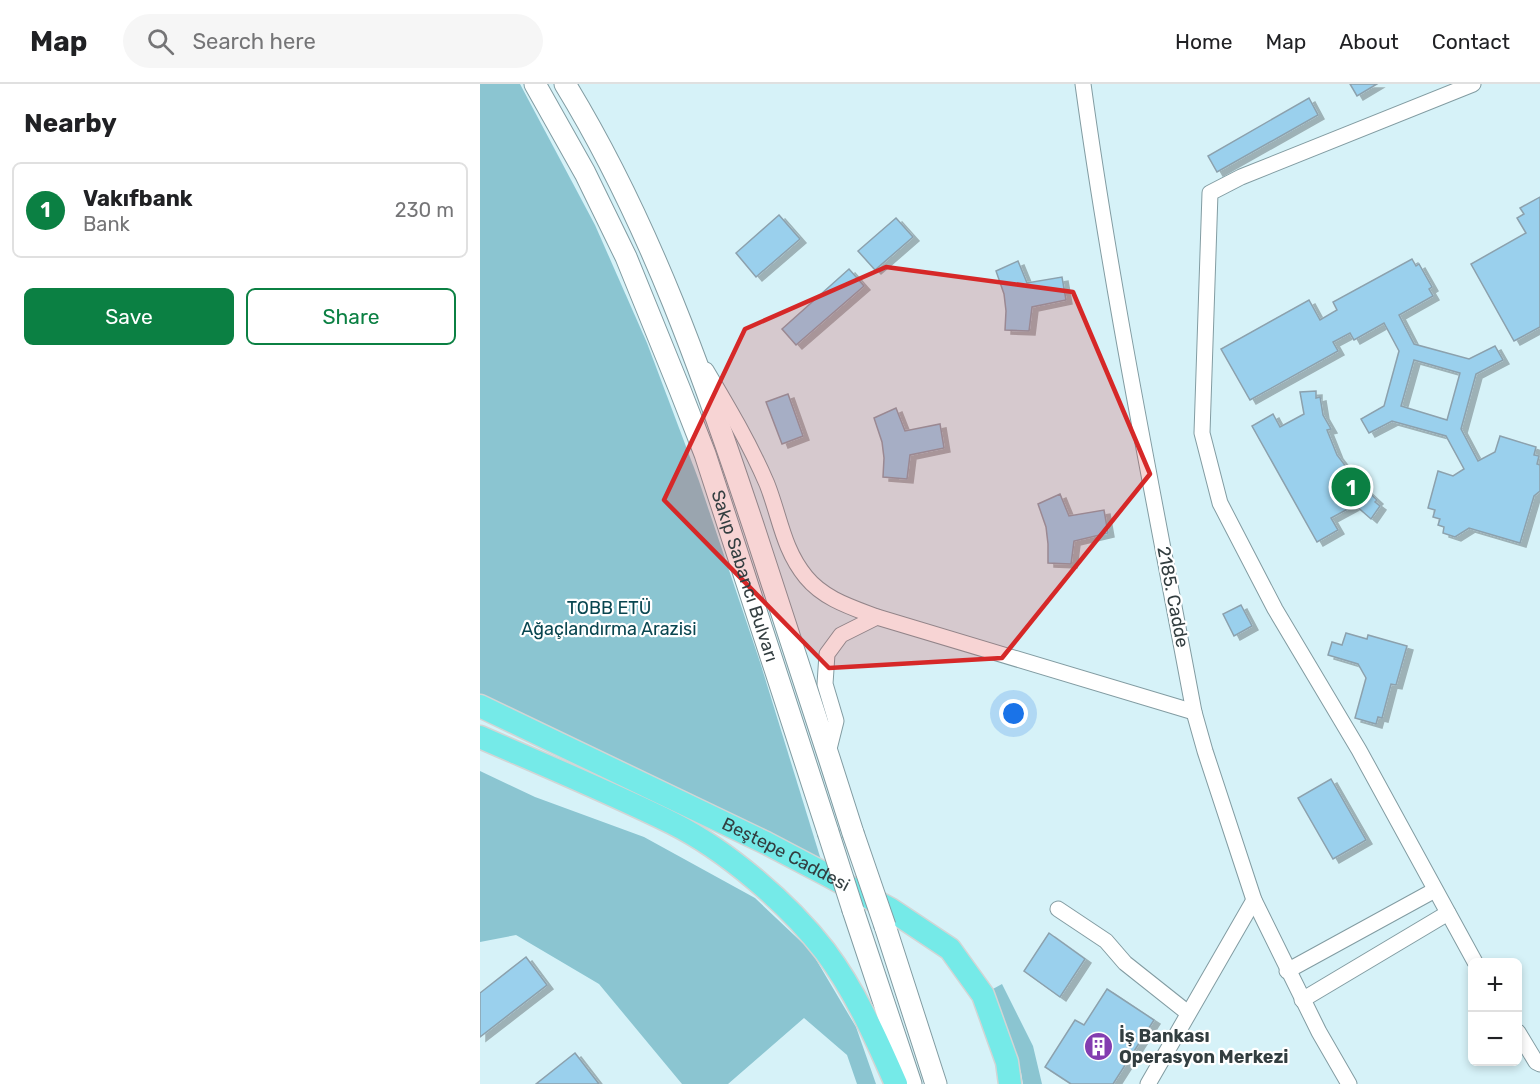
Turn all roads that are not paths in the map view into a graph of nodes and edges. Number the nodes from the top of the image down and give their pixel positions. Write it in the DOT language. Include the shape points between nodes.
graph roads {
  1 [pos="535,84"];
  2 [pos="565,84"];
  3 [pos="1083,84"];
  4 [pos="1473,84"];
  5 [pos="690,343"];
  6 [pos="877,616"];
  7 [pos="480,706"];
  8 [pos="1194,712"];
  9 [pos="480,737"];
  10 [pos="828,753"];
  11 [pos="1435,890"];
  12 [pos="1254,900"];
  13 [pos="1058,909"];
  14 [pos="1448,913"];
  15 [pos="1472,958"];
  16 [pos="1287,970"];
  17 [pos="1302,1000"];
  18 [pos="1188,1013"];
  19 [pos="1522,1039"];
  20 [pos="1540,1064"];
  21 [pos="896,1084"];
  22 [pos="910,1084"];
  23 [pos="936,1084"];
  24 [pos="1010,1084"];
  25 [pos="1148,1084"];
  26 [pos="1349,1084"];
  1 -- 22 [label="main road, Sakıp Sabancı Bulvarı, bridge" via="626,257 680,390"];
  2 -- 5 [label="main road, Sakıp Sabancı Bulvarı" via="595,132 647,239"];
  3 -- 8 [label="street, 2185. Cadde" via="1114,282"];
  4 -- 11 [label="street" via="1210,193 1202,433 1220,503 1275,609 1359,750"];
  5 -- 6 [label="street" via="756,458 776,505 789,553 807,579 830,599"];
  5 -- 10 [label="main road, Sakıp Sabancı Bulvarı"];
  6 -- 8 [label="street"];
  6 -- 10 [label="street" via="841,635 827,654 825,684 836,721"];
  7 -- 24 [label="main road, Beştepe Caddesi" via="829,876 890,909 950,949 983,994 1007,1062"];
  8 -- 12 [label="street, 2185. Cadde"];
  9 -- 21 [label="main road, Beştepe Caddesi" via="673,823 708,844 772,894 826,952 855,999"];
  10 -- 23 [label="main road, Sakıp Sabancı Bulvarı, bridge"];
  11 -- 14 [label="street"];
  11 -- 16 [label="street"];
  12 -- 16 [label="street, 2185. Cadde"];
  12 -- 18 [label="street"];
  13 -- 18 [label="street" via="1106,941 1125,963"];
  14 -- 15 [label="street"];
  14 -- 17 [label="street"];
  16 -- 17 [label="street, 2185. Cadde"];
  17 -- 26 [label="street, 2185. Cadde"];
  18 -- 25 [label="street"];
  19 -- 20 [label="street"];
}
